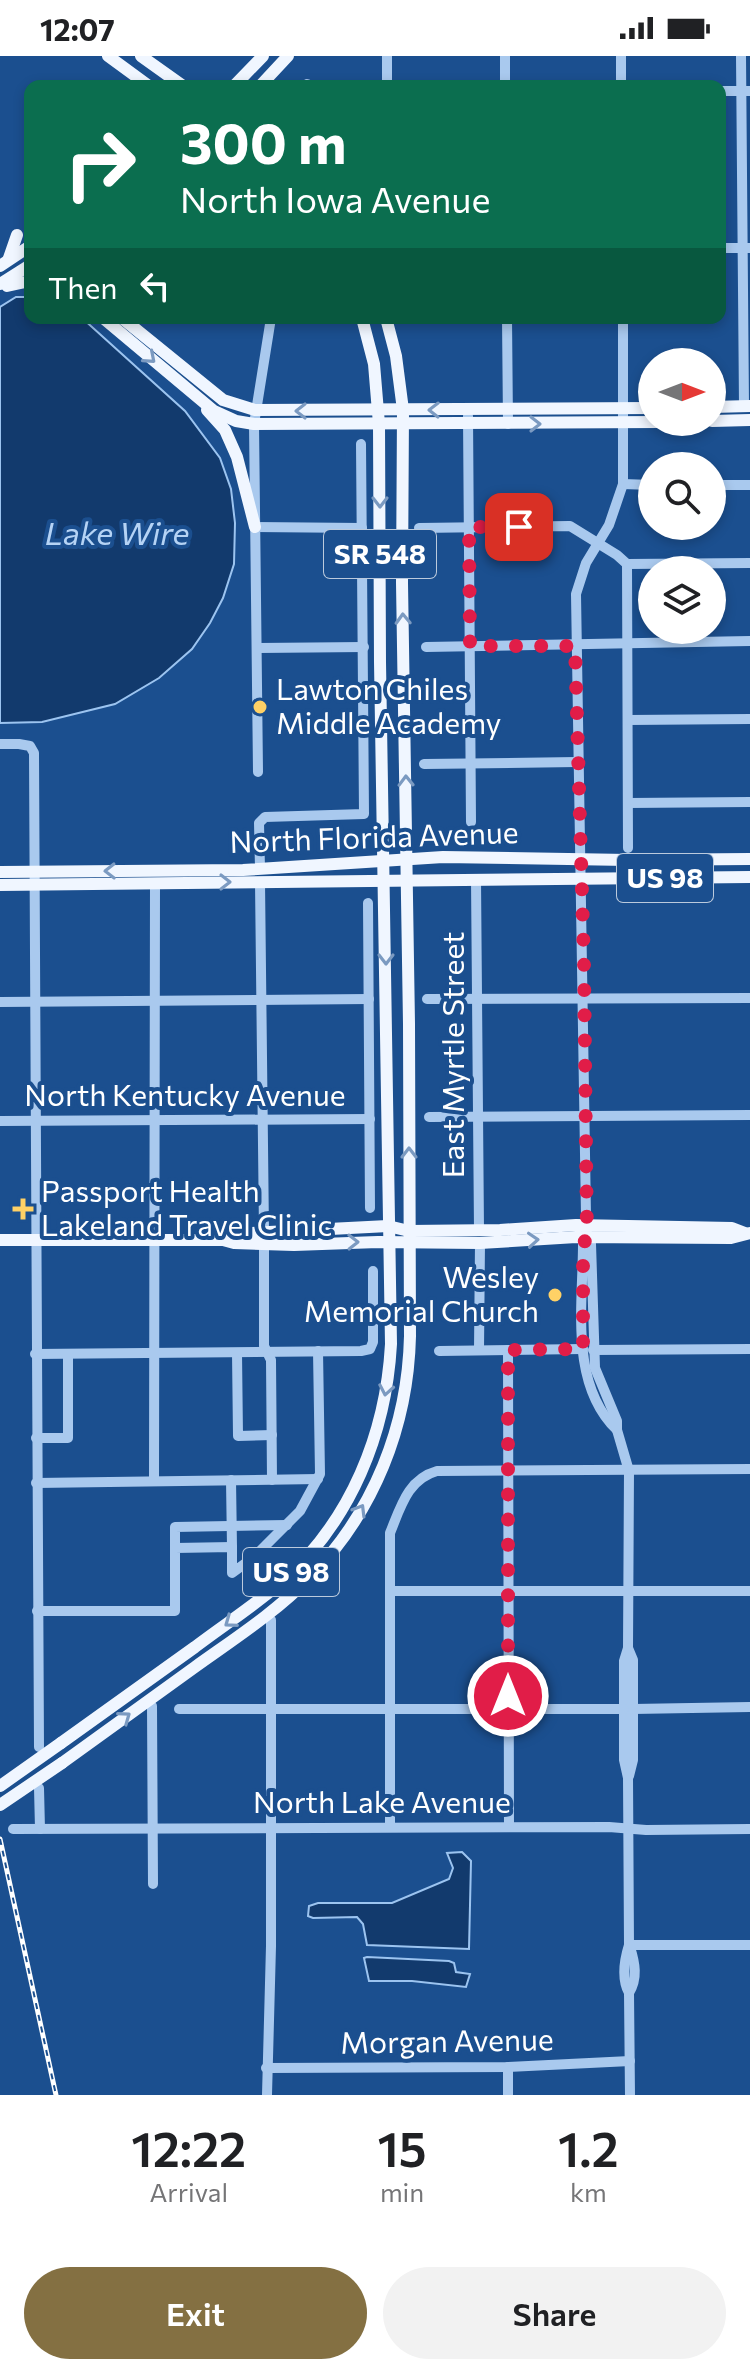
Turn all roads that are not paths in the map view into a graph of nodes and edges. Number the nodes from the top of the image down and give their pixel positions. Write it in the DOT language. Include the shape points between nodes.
graph roads {
  1 [pos="108,56"];
  2 [pos="141,56"];
  3 [pos="263,56"];
  4 [pos="288,56"];
  5 [pos="387,56"];
  6 [pos="505,56"];
  7 [pos="621,56"];
  8 [pos="741,56"];
  9 [pos="141,80"];
  10 [pos="175,80"];
  11 [pos="240,80"];
  12 [pos="266,80"];
  13 [pos="387,80"];
  14 [pos="505,80"];
  15 [pos="621,80"];
  16 [pos="746,91"];
  17 [pos="17,235"];
  18 [pos="746,248"];
  19 [pos="24,250"];
  20 [pos="4,263"];
  21 [pos="24,269"];
  22 [pos="24,282"];
  23 [pos="0,286"];
  24 [pos="110,324"];
  25 [pos="129,324"];
  26 [pos="271,324"];
  27 [pos="364,324"];
  28 [pos="388,324"];
  29 [pos="507,324"];
  30 [pos="623,324"];
  31 [pos="197,399"];
  32 [pos="747,406"];
  33 [pos="726,407"];
  34 [pos="508,409"];
  35 [pos="255,410"];
  36 [pos="378,410"];
  37 [pos="403,410"];
  38 [pos="468,410"];
  39 [pos="638,412"];
  40 [pos="624,416"];
  41 [pos="638,418"];
  42 [pos="750,420"];
  43 [pos="726,421"];
  44 [pos="254,424"];
  45 [pos="379,424"];
  46 [pos="401,424"];
  47 [pos="468,424"];
  48 [pos="508,424"];
  49 [pos="361,444"];
  50 [pos="623,484"];
  51 [pos="638,485"];
  52 [pos="726,485"];
  53 [pos="750,485"];
  54 [pos="255,527"];
  55 [pos="469,527"];
  56 [pos="362,528"];
  57 [pos="419,528"];
  58 [pos="597,542"];
  59 [pos="750,563"];
  60 [pos="627,564"];
  61 [pos="750,641"];
  62 [pos="627,644"];
  63 [pos="470,646"];
  64 [pos="575,646"];
  65 [pos="364,647"];
  66 [pos="426,647"];
  67 [pos="258,648"];
  68 [pos="750,719"];
  69 [pos="628,720"];
  70 [pos="0,744"];
  71 [pos="577,762"];
  72 [pos="471,763"];
  73 [pos="424,764"];
  74 [pos="258,772"];
  75 [pos="750,802"];
  76 [pos="628,803"];
  77 [pos="471,822"];
  78 [pos="628,848"];
  79 [pos="407,859"];
  80 [pos="750,859"];
  81 [pos="580,860"];
  82 [pos="384,861"];
  83 [pos="205,870"];
  84 [pos="0,872"];
  85 [pos="260,876"];
  86 [pos="750,877"];
  87 [pos="35,878"];
  88 [pos="581,878"];
  89 [pos="476,879"];
  90 [pos="407,880"];
  91 [pos="384,881"];
  92 [pos="155,883"];
  93 [pos="0,885"];
  94 [pos="368,903"];
  95 [pos="750,998"];
  96 [pos="369,999"];
  97 [pos="427,999"];
  98 [pos="477,999"];
  99 [pos="584,999"];
  100 [pos="261,1000"];
  101 [pos="156,1001"];
  102 [pos="0,1002"];
  103 [pos="36,1002"];
  104 [pos="750,1115"];
  105 [pos="429,1117"];
  106 [pos="478,1117"];
  107 [pos="585,1117"];
  108 [pos="155,1119"];
  109 [pos="262,1119"];
  110 [pos="370,1119"];
  111 [pos="37,1120"];
  112 [pos="0,1121"];
  113 [pos="370,1208"];
  114 [pos="388,1226"];
  115 [pos="587,1231"];
  116 [pos="747,1233"];
  117 [pos="409,1237"];
  118 [pos="479,1237"];
  119 [pos="264,1238"];
  120 [pos="0,1240"];
  121 [pos="36,1240"];
  122 [pos="155,1240"];
  123 [pos="388,1242"];
  124 [pos="373,1271"];
  125 [pos="750,1349"];
  126 [pos="479,1350"];
  127 [pos="508,1350"];
  128 [pos="588,1350"];
  129 [pos="318,1351"];
  130 [pos="439,1351"];
  131 [pos="267,1352"];
  132 [pos="155,1353"];
  133 [pos="237,1353"];
  134 [pos="35,1354"];
  135 [pos="68,1354"];
  136 [pos="272,1435"];
  137 [pos="36,1438"];
  138 [pos="750,1469"];
  139 [pos="508,1470"];
  140 [pos="629,1471"];
  141 [pos="318,1479"];
  142 [pos="231,1480"];
  143 [pos="272,1480"];
  144 [pos="154,1481"];
  145 [pos="36,1483"];
  146 [pos="287,1525"];
  147 [pos="232,1526"];
  148 [pos="232,1547"];
  149 [pos="175,1548"];
  150 [pos="271,1560"];
  151 [pos="271,1580"];
  152 [pos="508,1590"];
  153 [pos="391,1591"];
  154 [pos="628,1591"];
  155 [pos="750,1591"];
  156 [pos="37,1611"];
  157 [pos="271,1620"];
  158 [pos="152,1706"];
  159 [pos="750,1707"];
  160 [pos="179,1709"];
  161 [pos="271,1709"];
  162 [pos="390,1709"];
  163 [pos="509,1709"];
  164 [pos="628,1709"];
  165 [pos="39,1747"];
  166 [pos="0,1786"];
  167 [pos="39,1788"];
  168 [pos="0,1805"];
  169 [pos="390,1827"];
  170 [pos="509,1827"];
  171 [pos="153,1828"];
  172 [pos="271,1828"];
  173 [pos="628,1828"];
  174 [pos="13,1829"];
  175 [pos="40,1829"];
  176 [pos="750,1829"];
  177 [pos="153,1884"];
  178 [pos="629,1945"];
  179 [pos="750,1945"];
  180 [pos="630,2061"];
  181 [pos="508,2067"];
  182 [pos="266,2068"];
  183 [pos="267,2095"];
  184 [pos="508,2095"];
  185 [pos="630,2095"];
  1 -- 9 [label="main road"];
  2 -- 10 [label="main road"];
  3 -- 11 [label="main road"];
  4 -- 12 [label="main road"];
  5 -- 13 [label="street"];
  6 -- 14 [label="street"];
  7 -- 15 [label="street"];
  8 -- 16 [label="street"];
  16 -- 18 [label="street"];
  17 -- 20 [label="main road"];
  18 -- 32 [label="street"];
  19 -- 20 [label="main road"];
  21 -- 23 [label="main road"];
  22 -- 23 [label="main road"];
  24 -- 31 [label="main road, one-way"];
  25 -- 35 [label="main road" via="215,394"];
  26 -- 35 [label="street"];
  27 -- 36 [label="main road, SR 548"];
  28 -- 37 [label="main road, SR 548"];
  29 -- 34 [label="street"];
  30 -- 40 [label="street"];
  31 -- 44 [label="main road" via="236,421"];
  31 -- 54 [label="main road" via="225,430"];
  32 -- 33 [label="main road"];
  34 -- 38 [label="main road"];
  34 -- 40 [label="main road"];
  34 -- 48 [label="street"];
  36 -- 35 [label="main road, one-way"];
  35 -- 44 [label="street"];
  36 -- 37 [label="main road"];
  36 -- 45 [label="main road, SR 548"];
  38 -- 37 [label="main road, one-way"];
  37 -- 46 [label="main road, SR 548"];
  38 -- 47 [label="street"];
  39 -- 40 [label="main road"];
  40 -- 41 [label="main road"];
  48 -- 40 [label="main road, one-way"];
  40 -- 50 [label="street"];
  42 -- 43 [label="main road"];
  44 -- 45 [label="main road"];
  44 -- 54 [label="street"];
  45 -- 46 [label="main road"];
  45 -- 82 [label="main road, SR 548, one-way"];
  46 -- 47 [label="main road"];
  79 -- 46 [label="main road, SR 548, one-way"];
  47 -- 48 [label="main road"];
  47 -- 55 [label="street"];
  49 -- 56 [label="street"];
  50 -- 51 [label="street"];
  50 -- 58 [label="street"];
  52 -- 53 [label="street"];
  54 -- 56 [label="street"];
  54 -- 67 [label="street"];
  55 -- 57 [label="street"];
  55 -- 58 [label="street" via="570,526"];
  55 -- 63 [label="street"];
  56 -- 65 [label="street"];
  58 -- 60 [label="street"];
  58 -- 64 [label="street" via="578,584"];
  59 -- 60 [label="street"];
  60 -- 62 [label="street"];
  61 -- 62 [label="street"];
  62 -- 64 [label="street"];
  62 -- 69 [label="street"];
  63 -- 64 [label="street"];
  63 -- 66 [label="street"];
  63 -- 72 [label="street"];
  64 -- 71 [label="street"];
  65 -- 67 [label="street"];
  65 -- 85 [label="street" via="364,814 265,817 259,823"];
  67 -- 74 [label="street"];
  68 -- 69 [label="street"];
  69 -- 76 [label="street"];
  70 -- 87 [label="street" via="30,746 34,753"];
  71 -- 72 [label="street"];
  71 -- 81 [label="street"];
  72 -- 73 [label="street"];
  72 -- 77 [label="street"];
  75 -- 76 [label="street"];
  76 -- 78 [label="street"];
  79 -- 81 [label="main road, North Florida Avenue / US 98"];
  79 -- 82 [label="main road, North Florida Avenue / US 98"];
  79 -- 90 [label="main road, SR 548"];
  80 -- 81 [label="main road, North Florida Avenue / US 98"];
  81 -- 88 [label="street"];
  82 -- 85 [label="main road, North Florida Avenue"];
  82 -- 91 [label="main road, US 98"];
  83 -- 85 [label="main road, North Florida Avenue"];
  83 -- 87 [label="main road, North Florida Avenue, one-way"];
  83 -- 92 [label="main road"];
  84 -- 87 [label="main road, North Florida Avenue"];
  85 -- 91 [label="main road, North Florida Avenue"];
  92 -- 85 [label="main road, North Florida Avenue, one-way"];
  85 -- 100 [label="street"];
  86 -- 88 [label="main road, North Florida Avenue / US 98"];
  87 -- 92 [label="main road, North Florida Avenue"];
  87 -- 93 [label="main road, North Florida Avenue"];
  87 -- 103 [label="street"];
  88 -- 89 [label="main road, North Florida Avenue / US 98"];
  88 -- 99 [label="street"];
  89 -- 90 [label="main road, North Florida Avenue / US 98"];
  89 -- 98 [label="street, East Myrtle Street"];
  90 -- 91 [label="main road, North Florida Avenue"];
  117 -- 90 [label="main road, US 98, one-way"];
  91 -- 114 [label="main road, US 98, one-way"];
  92 -- 101 [label="street"];
  94 -- 96 [label="street"];
  95 -- 99 [label="street"];
  96 -- 100 [label="street"];
  96 -- 110 [label="street"];
  97 -- 98 [label="street"];
  98 -- 99 [label="street"];
  98 -- 106 [label="street, East Myrtle Street"];
  99 -- 107 [label="street"];
  100 -- 101 [label="street"];
  100 -- 109 [label="street"];
  101 -- 103 [label="street"];
  101 -- 108 [label="street"];
  102 -- 103 [label="street"];
  103 -- 111 [label="street"];
  104 -- 107 [label="street"];
  105 -- 106 [label="street"];
  106 -- 107 [label="street"];
  106 -- 118 [label="street, East Myrtle Street"];
  107 -- 115 [label="street"];
  108 -- 109 [label="street, North Kentucky Avenue"];
  108 -- 111 [label="street, North Kentucky Avenue"];
  108 -- 122 [label="street"];
  109 -- 110 [label="street, North Kentucky Avenue"];
  109 -- 119 [label="street"];
  110 -- 113 [label="street"];
  111 -- 112 [label="street, North Kentucky Avenue"];
  111 -- 121 [label="street"];
  114 -- 117 [label="main road"];
  114 -- 119 [label="main road"];
  114 -- 123 [label="main road, US 98"];
  115 -- 116 [label="main road" via="732,1228"];
  115 -- 118 [label="main road"];
  115 -- 128 [label="street" via="583,1244"];
  117 -- 118 [label="main road"];
  117 -- 123 [label="main road"];
  168 -- 117 [label="main road, US 98, one-way, bridge" via="272,1611 311,1576 345,1534 386,1463 400,1419 409,1356"];
  118 -- 126 [label="street, East Myrtle Street"];
  119 -- 122 [label="main road" via="234,1243"];
  119 -- 123 [label="main road, one-way"];
  119 -- 131 [label="street"];
  120 -- 121 [label="main road"];
  121 -- 122 [label="main road"];
  121 -- 134 [label="street"];
  122 -- 132 [label="street"];
  123 -- 166 [label="main road, US 98, one-way, bridge" via="387,1393 374,1442 339,1514 306,1558 264,1596"];
  124 -- 129 [label="street" via="370,1349"];
  125 -- 128 [label="street"];
  126 -- 127 [label="street"];
  126 -- 130 [label="street"];
  127 -- 128 [label="street"];
  127 -- 139 [label="street"];
  128 -- 140 [label="street" via="590,1385 617,1430"];
  129 -- 131 [label="street"];
  129 -- 141 [label="street"];
  131 -- 133 [label="street"];
  131 -- 136 [label="street"];
  132 -- 133 [label="street"];
  132 -- 135 [label="street"];
  132 -- 144 [label="street"];
  133 -- 136 [label="street" via="238,1436"];
  134 -- 135 [label="street"];
  134 -- 137 [label="street"];
  135 -- 137 [label="street" via="68,1438"];
  136 -- 143 [label="street"];
  137 -- 145 [label="street"];
  138 -- 140 [label="street"];
  139 -- 140 [label="street"];
  139 -- 152 [label="street"];
  139 -- 153 [label="street" via="423,1475 404,1497 390,1533"];
  140 -- 154 [label="street"];
  141 -- 143 [label="street"];
  141 -- 146 [label="street"];
  142 -- 143 [label="street"];
  142 -- 144 [label="street"];
  142 -- 147 [label="street"];
  144 -- 145 [label="street"];
  145 -- 156 [label="street"];
  146 -- 147 [label="street"];
  146 -- 148 [label="street" via="232,1573"];
  147 -- 148 [label="street"];
  147 -- 149 [label="street" via="175,1527"];
  148 -- 149 [label="street"];
  149 -- 156 [label="street" via="175,1611"];
  150 -- 151 [label="street"];
  152 -- 153 [label="street"];
  152 -- 154 [label="street"];
  152 -- 163 [label="street"];
  153 -- 162 [label="street"];
  154 -- 155 [label="street"];
  154 -- 164 [label="street"];
  156 -- 165 [label="street"];
  157 -- 161 [label="street"];
  158 -- 171 [label="street"];
  159 -- 164 [label="street"];
  160 -- 161 [label="street"];
  161 -- 162 [label="street"];
  161 -- 172 [label="street"];
  162 -- 163 [label="street"];
  162 -- 169 [label="street"];
  163 -- 164 [label="street"];
  163 -- 170 [label="street"];
  164 -- 173 [label="street"];
  167 -- 175 [label="street"];
  169 -- 170 [label="street, North Lake Avenue"];
  169 -- 172 [label="street, North Lake Avenue"];
  170 -- 173 [label="street, North Lake Avenue"];
  171 -- 172 [label="street, North Lake Avenue"];
  171 -- 175 [label="street, North Lake Avenue"];
  171 -- 177 [label="street"];
  172 -- 182 [label="street"];
  173 -- 176 [label="street, North Lake Avenue"];
  173 -- 178 [label="street"];
  174 -- 175 [label="street, North Lake Avenue"];
  178 -- 179 [label="street"];
  178 -- 180 [label="street" via="625,1984"];
  180 -- 181 [label="street, Morgan Avenue"];
  180 -- 185 [label="street"];
  181 -- 182 [label="street, Morgan Avenue"];
  181 -- 184 [label="street"];
  182 -- 183 [label="street"];
}
